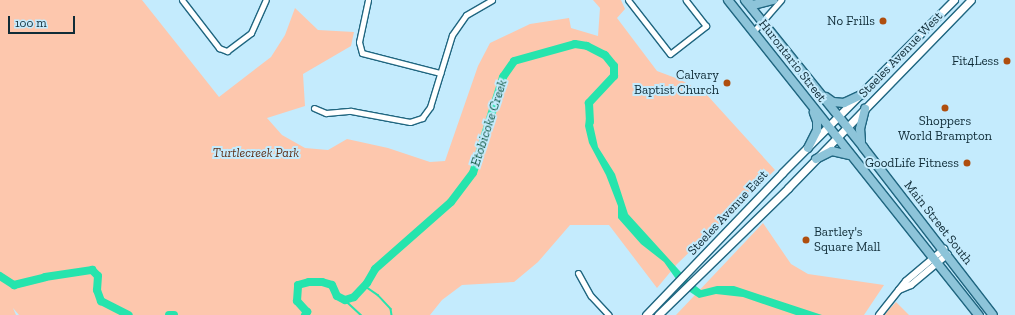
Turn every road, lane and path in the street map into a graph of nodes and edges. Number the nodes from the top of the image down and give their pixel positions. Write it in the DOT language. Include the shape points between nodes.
graph roads {
  1 [pos="182,0"];
  2 [pos="266,0"];
  3 [pos="368,0"];
  4 [pos="492,0"];
  5 [pos="628,0"];
  6 [pos="686,0"];
  7 [pos="728,0"];
  8 [pos="745,0"];
  9 [pos="773,0"];
  10 [pos="781,0"];
  11 [pos="954,0"];
  12 [pos="971,0"];
  13 [pos="762,21"];
  14 [pos="928,26"];
  15 [pos="753,32"];
  16 [pos="925,46"];
  17 [pos="440,73"];
  18 [pos="819,92"];
  19 [pos="861,95"];
  20 [pos="809,103"];
  21 [pos="314,108"];
  22 [pos="865,109"];
  23 [pos="839,116"];
  24 [pos="828,127"];
  25 [pos="847,127"];
  26 [pos="837,138"];
  27 [pos="863,147"];
  28 [pos="808,148"];
  29 [pos="851,155"];
  30 [pos="816,159"];
  31 [pos="903,198"];
  32 [pos="892,207"];
  33 [pos="946,251"];
  34 [pos="935,261"];
  35 [pos="578,274"];
  36 [pos="609,315"];
  37 [pos="646,315"];
  38 [pos="658,315"];
  39 [pos="878,315"];
  40 [pos="979,315"];
  41 [pos="994,315"];
  1 -- 2 [label="street" via="219,48 227,51 251,33"];
  3 -- 17 [label="street" via="359,42 362,53"];
  4 -- 17 [label="street" via="471,12 459,24 449,42"];
  5 -- 6 [label="street" via="670,54 706,26"];
  7 -- 15 [label="main road, Hurontario Street"];
  8 -- 9 [label="main road" via="753,5"];
  8 -- 13 [label="main road, Hurontario Street"];
  10 -- 13 [label="street"];
  11 -- 14 [label="main road, Steeles Avenue West"];
  12 -- 16 [label="main road, Steeles Avenue West"];
  13 -- 15 [label="street"];
  13 -- 18 [label="main road, Hurontario Street"];
  14 -- 16 [label="main road"];
  14 -- 19 [label="main road, Steeles Avenue West"];
  15 -- 20 [label="main road, Hurontario Street"];
  16 -- 22 [label="main road, Steeles Avenue West"];
  17 -- 21 [label="street" via="430,107 416,122 351,111 326,112"];
  18 -- 19 [label="main road" via="838,103 850,101"];
  18 -- 23 [label="main road, Hurontario Street"];
  19 -- 23 [label="main road, Steeles Avenue West"];
  20 -- 24 [label="main road, Hurontario Street"];
  20 -- 28 [label="main road" via="818,125"];
  22 -- 25 [label="main road, Steeles Avenue West"];
  22 -- 27 [label="main road" via="860,129"];
  23 -- 24 [label="main road, Steeles Avenue West"];
  23 -- 25 [label="main road, Hurontario Street"];
  24 -- 26 [label="main road, Hurontario Street"];
  24 -- 28 [label="main road, Steeles Avenue East"];
  25 -- 26 [label="main road, Steeles Avenue West"];
  25 -- 27 [label="main road, Main Street South"];
  26 -- 29 [label="main road, Main Street South"];
  26 -- 30 [label="main road, Steeles Avenue East"];
  27 -- 31 [label="main road, Main Street South"];
  28 -- 37 [label="main road, Steeles Avenue East"];
  29 -- 30 [label="main road" via="837,151"];
  29 -- 32 [label="main road, Main Street South"];
  30 -- 38 [label="main road, Steeles Avenue East"];
  31 -- 32 [label="main road"];
  31 -- 33 [label="main road, Main Street South"];
  32 -- 34 [label="main road, Main Street South"];
  33 -- 34 [label="street"];
  33 -- 41 [label="main road, Main Street South"];
  34 -- 39 [label="street" via="911,285 898,290"];
  34 -- 40 [label="main road, Main Street South"];
  35 -- 36 [label="street" via="588,293"];
}
